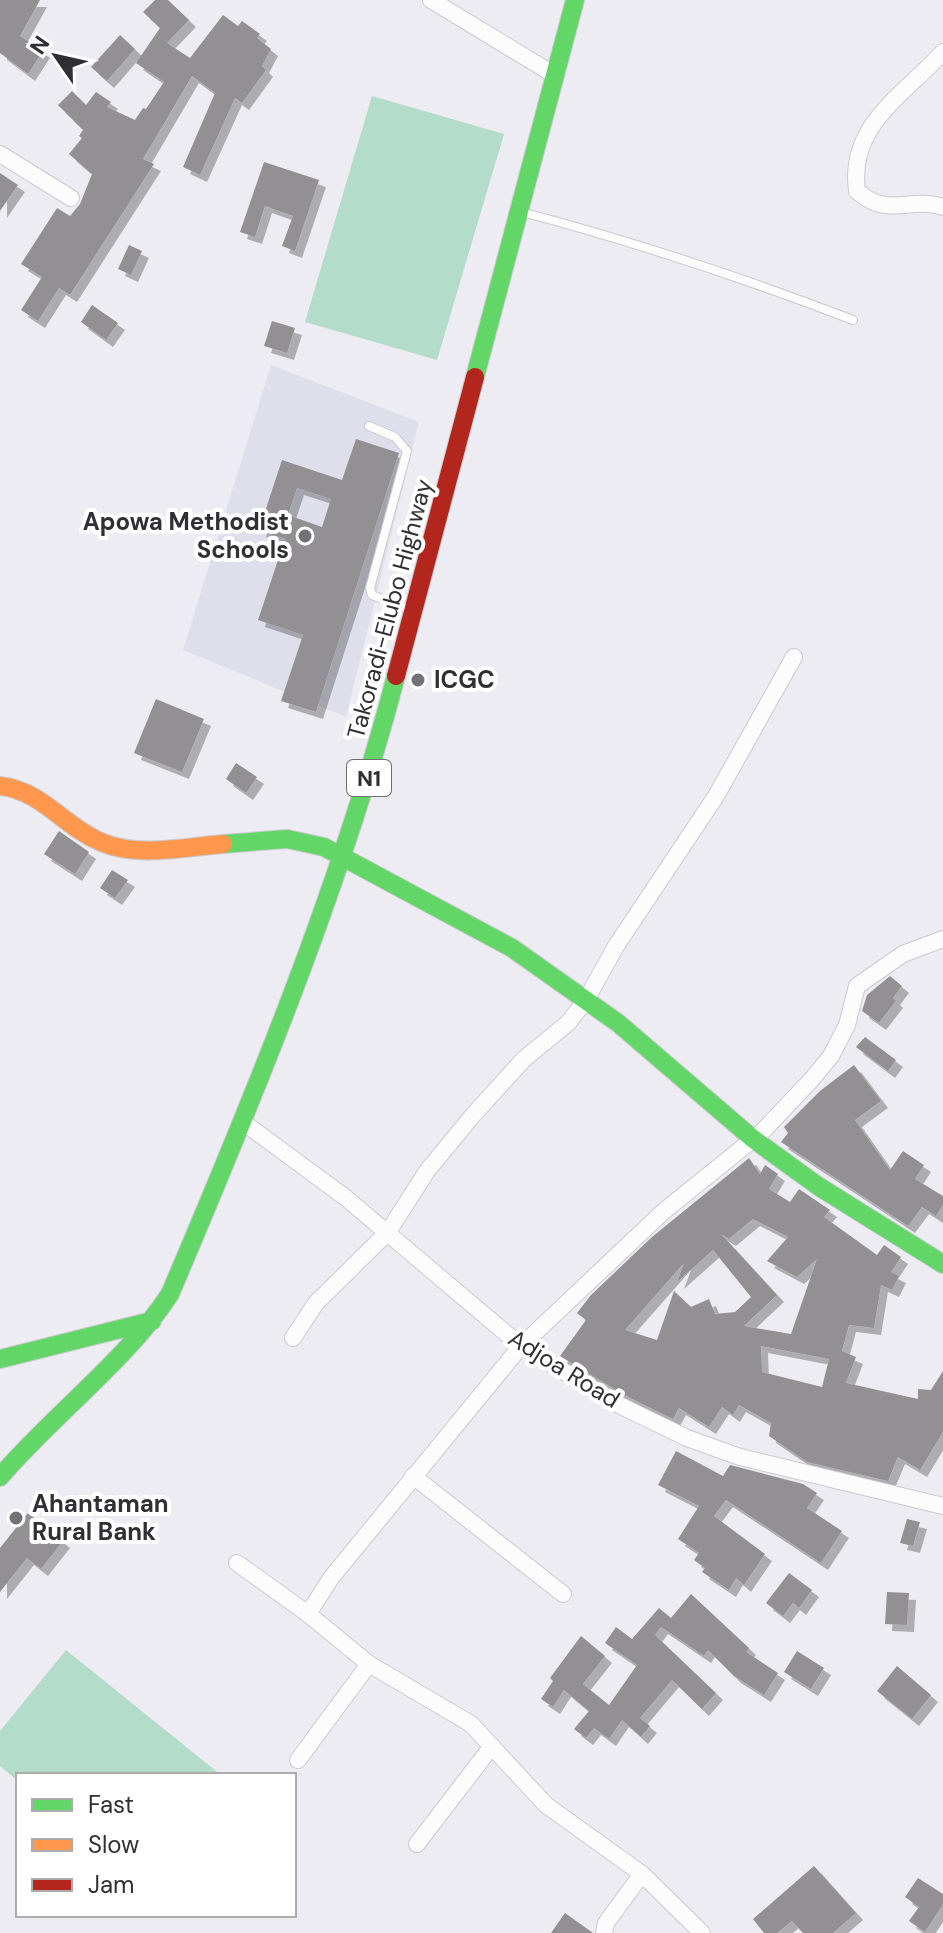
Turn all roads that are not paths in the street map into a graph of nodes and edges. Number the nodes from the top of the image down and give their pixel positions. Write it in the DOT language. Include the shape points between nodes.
graph roads {
  1 [pos="431,0"];
  2 [pos="575,0"];
  3 [pos="943,52"];
  4 [pos="553,74"];
  5 [pos="0,154"];
  6 [pos="71,198"];
  7 [pos="943,207"];
  8 [pos="517,211"];
  9 [pos="853,320"];
  10 [pos="369,426"];
  11 [pos="416,611"];
  12 [pos="794,657"];
  13 [pos="0,786"];
  14 [pos="342,857"];
  15 [pos="943,939"];
  16 [pos="586,1000"];
  17 [pos="243,1122"];
  18 [pos="752,1138"];
  19 [pos="388,1232"];
  20 [pos="943,1264"];
  21 [pos="153,1320"];
  22 [pos="293,1338"];
  23 [pos="521,1346"];
  24 [pos="0,1359"];
  25 [pos="413,1476"];
  26 [pos="0,1477"];
  27 [pos="943,1506"];
  28 [pos="237,1563"];
  29 [pos="563,1594"];
  30 [pos="308,1614"];
  31 [pos="369,1664"];
  32 [pos="492,1746"];
  33 [pos="298,1760"];
  34 [pos="417,1844"];
  35 [pos="642,1874"];
  36 [pos="604,1933"];
  37 [pos="702,1933"];
  1 -- 4 [label="street"];
  2 -- 4 [label="main road, Takoradi-Elubo Highway / N1"];
  3 -- 7 [label="street" via="871,124 854,168 857,191 870,203"];
  4 -- 8 [label="main road, Takoradi-Elubo Highway / N1"];
  5 -- 6 [label="street"];
  8 -- 9 [label="lane" via="635,242"];
  8 -- 11 [label="main road, Takoradi-Elubo Highway / N1"];
  10 -- 11 [label="lane" via="395,437 407,451 372,595"];
  11 -- 14 [label="main road, Takoradi-Elubo Highway / N1"];
  12 -- 16 [label="street" via="716,796"];
  13 -- 14 [label="main road" via="43,798 95,840 114,847 138,850 287,839"];
  14 -- 16 [label="main road" via="512,948"];
  14 -- 17 [label="main road, Takoradi-Elubo Highway / N1"];
  15 -- 18 [label="street" via="903,954 857,986 847,1025 831,1056"];
  16 -- 18 [label="main road"];
  16 -- 19 [label="street" via="474,1114 427,1171"];
  17 -- 19 [label="street, Adjoa Road"];
  17 -- 21 [label="main road, Takoradi-Elubo Highway / N1" via="170,1294"];
  18 -- 20 [label="main road"];
  18 -- 23 [label="street" via="664,1211"];
  19 -- 22 [label="street" via="316,1303"];
  19 -- 23 [label="street, Adjoa Road"];
  21 -- 24 [label="main road"];
  21 -- 26 [label="main road, Takoradi-Elubo Highway / N1"];
  23 -- 25 [label="street"];
  23 -- 27 [label="street, Adjoa Road" via="621,1406 687,1438 740,1457"];
  25 -- 29 [label="street"];
  25 -- 30 [label="street"];
  28 -- 30 [label="street"];
  30 -- 31 [label="street"];
  31 -- 32 [label="street" via="471,1724"];
  31 -- 33 [label="street"];
  32 -- 34 [label="street"];
  32 -- 35 [label="street" via="546,1805"];
  35 -- 36 [label="street"];
  35 -- 37 [label="street"];
}
